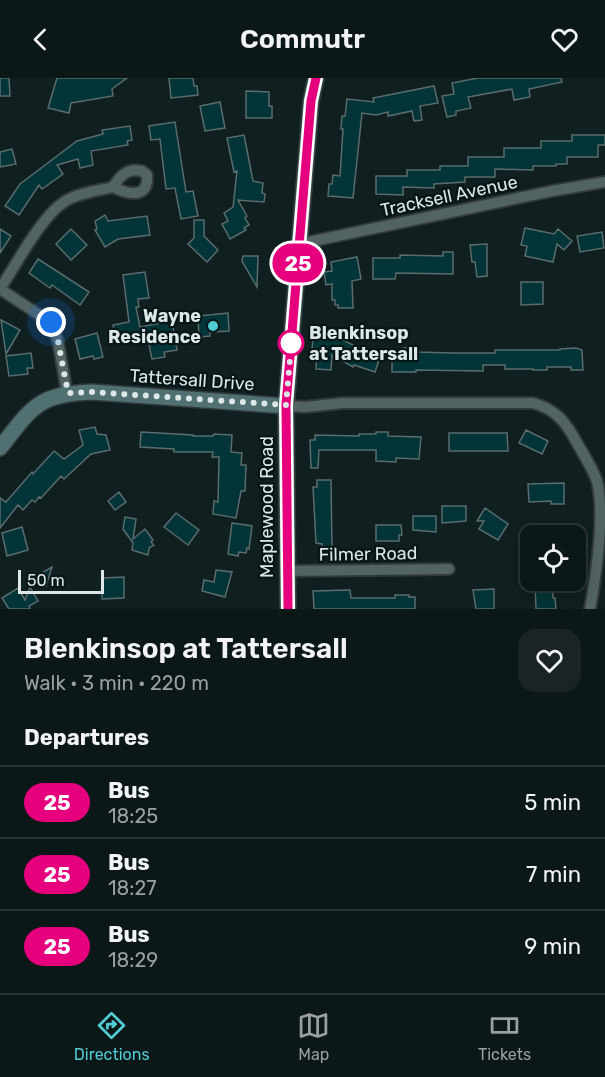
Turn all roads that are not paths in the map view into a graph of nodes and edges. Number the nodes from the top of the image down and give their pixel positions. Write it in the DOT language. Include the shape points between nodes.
graph roads {
  1 [pos="316,78"];
  2 [pos="605,182"];
  3 [pos="113,187"];
  4 [pos="299,244"];
  5 [pos="0,289"];
  6 [pos="68,393"];
  7 [pos="286,405"];
  8 [pos="0,448"];
  9 [pos="449,569"];
  10 [pos="287,571"];
  11 [pos="288,609"];
  12 [pos="590,609"];
  1 -- 4 [label="street, Maplewood Road"];
  2 -- 4 [label="street, Tracksell Avenue"];
  3 -- 5 [label="street" via="63,202 46,218"];
  4 -- 7 [label="street, Maplewood Road"];
  5 -- 6 [label="street" via="51,322"];
  6 -- 7 [label="street, Tattersall Drive"];
  6 -- 8 [label="street, Tattersall Drive" via="37,405"];
  7 -- 10 [label="street, Maplewood Road"];
  7 -- 12 [label="street, Tattersall Drive" via="533,403 548,407 572,435 597,481 600,534"];
  9 -- 10 [label="street, Filmer Road"];
  10 -- 11 [label="street, Maplewood Road"];
}
